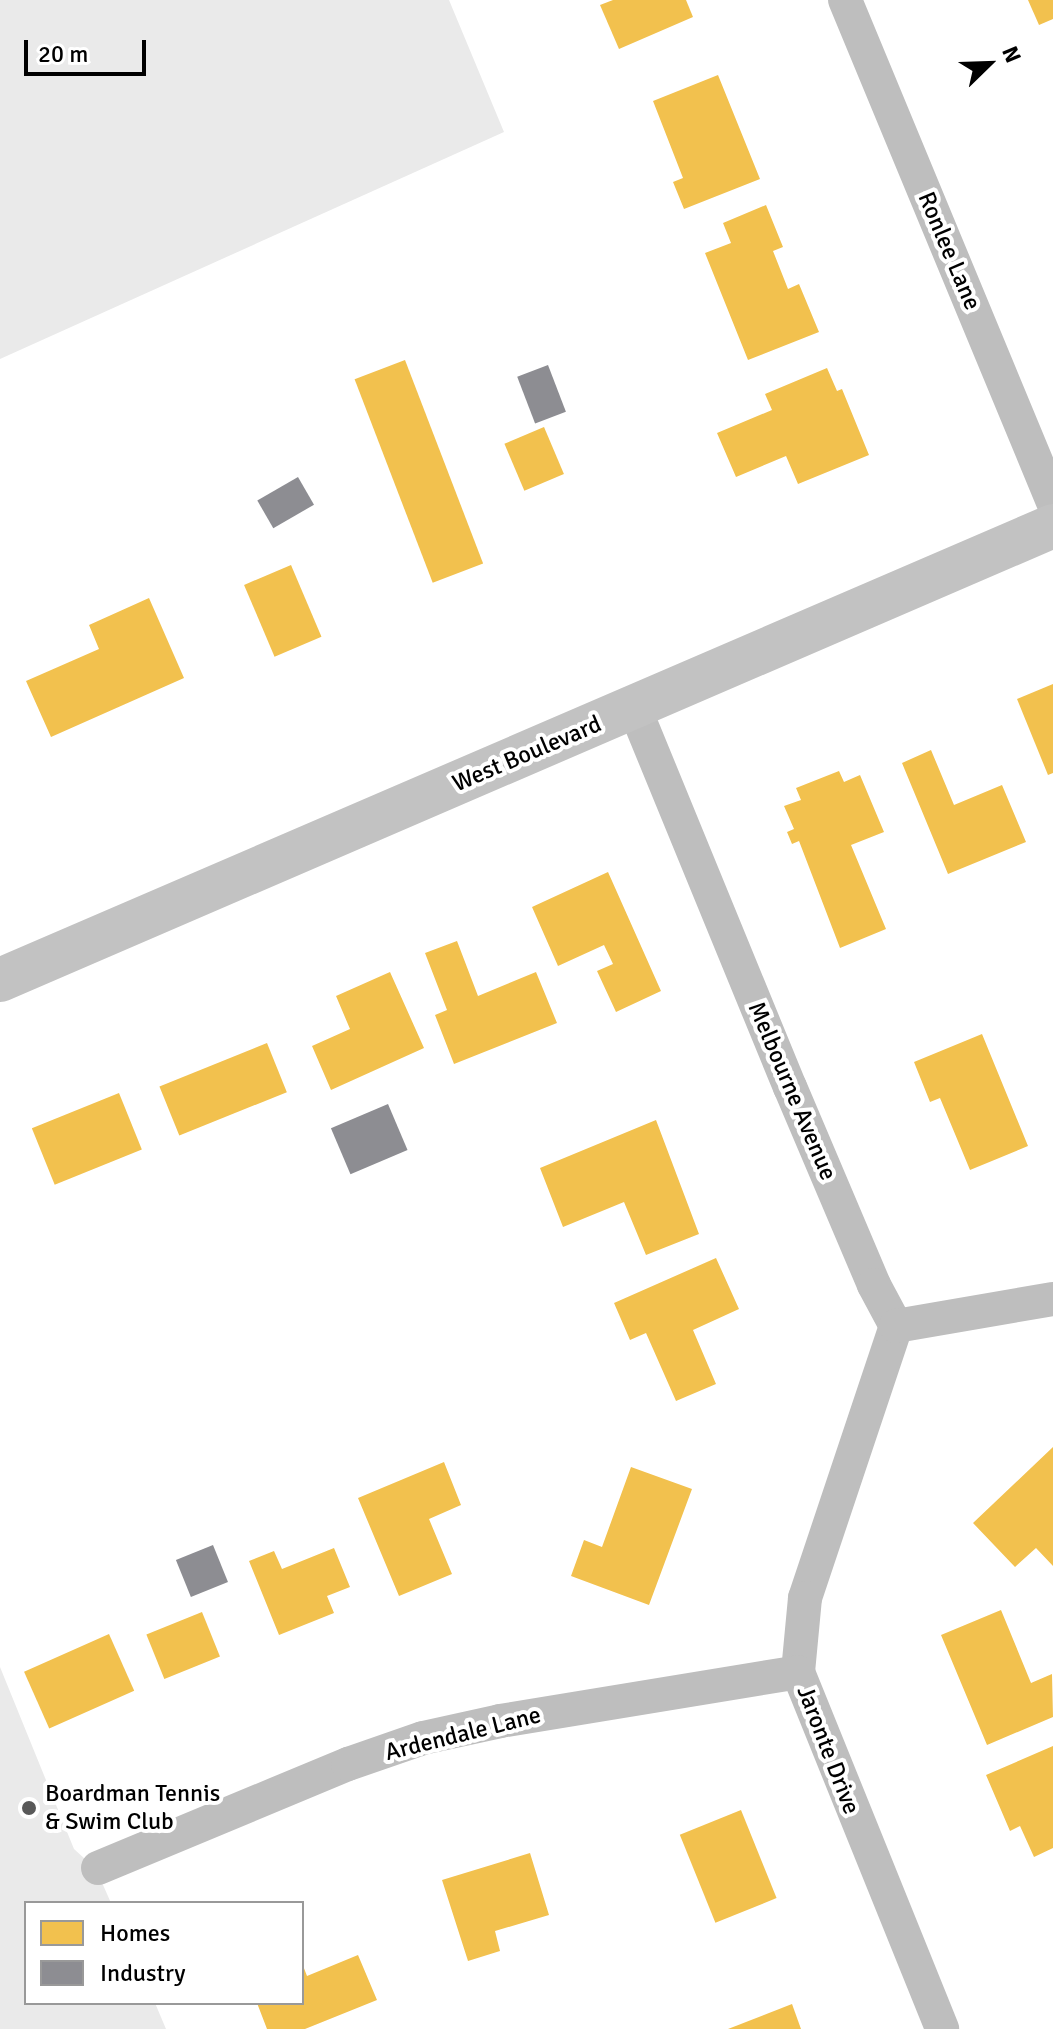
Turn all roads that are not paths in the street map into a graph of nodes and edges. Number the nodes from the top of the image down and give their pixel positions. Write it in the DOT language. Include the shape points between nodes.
graph roads {
  1 [pos="845,0"];
  2 [pos="1053,502"];
  3 [pos="1053,526"];
  4 [pos="634,707"];
  5 [pos="0,980"];
  6 [pos="1053,1299"];
  7 [pos="896,1326"];
  8 [pos="798,1672"];
  9 [pos="98,1868"];
  10 [pos="942,2029"];
  1 -- 2 [label="street, Ronlee Lane"];
  3 -- 4 [label="street, West Boulevard"];
  4 -- 5 [label="street, West Boulevard"];
  4 -- 7 [label="street, Melbourne Avenue" via="826,1172"];
  6 -- 7 [label="street"];
  7 -- 8 [label="street, Jaronte Drive" via="805,1598"];
  8 -- 9 [label="street, Ardendale Lane" via="423,1738"];
  8 -- 10 [label="street, Jaronte Drive"];
}
